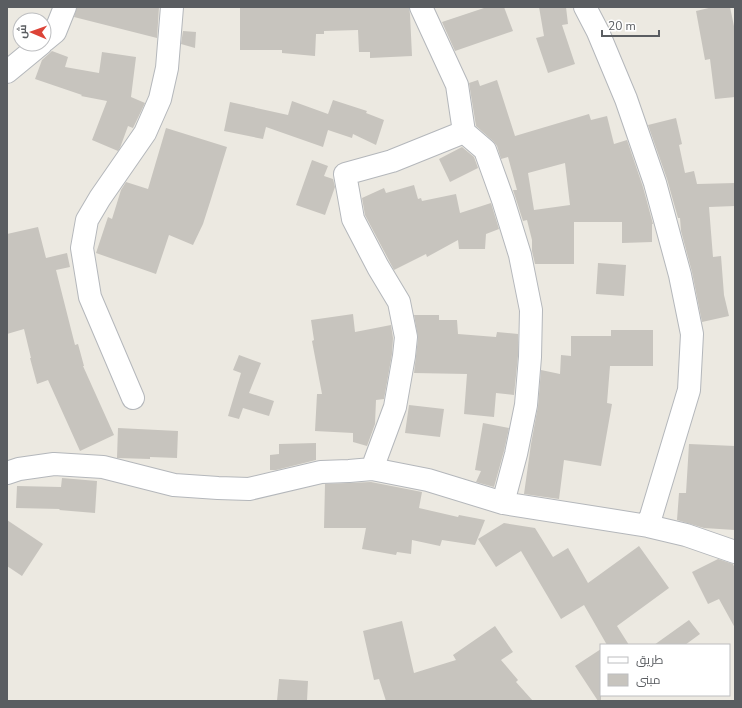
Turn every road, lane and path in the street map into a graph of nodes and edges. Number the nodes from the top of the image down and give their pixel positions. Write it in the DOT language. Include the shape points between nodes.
graph roads {
  1 [pos="65,7"];
  2 [pos="172,7"];
  3 [pos="421,7"];
  4 [pos="585,7"];
  5 [pos="52,34"];
  6 [pos="31,52"];
  7 [pos="7,72"];
  8 [pos="464,132"];
  9 [pos="133,398"];
  10 [pos="372,469"];
  11 [pos="7,474"];
  12 [pos="503,503"];
  13 [pos="648,526"];
  14 [pos="735,552"];
  1 -- 5 [label="street"];
  2 -- 9 [label="street" via="167,68 160,99 145,133 87,220 82,248 90,297"];
  3 -- 8 [label="street" via="457,85"];
  4 -- 13 [label="street" via="626,98 655,183 680,275 692,334 689,390"];
  6 -- 7 [label="street"];
  8 -- 10 [label="street" via="392,161 345,174 353,219 399,302 406,337 395,407"];
  8 -- 12 [label="street" via="485,150 520,255 531,310 526,405"];
  10 -- 11 [label="street" via="321,472 249,489 174,484 102,468 54,464 19,469"];
  10 -- 12 [label="street" via="428,480"];
  12 -- 13 [label="street"];
  13 -- 14 [label="street" via="686,535"];
}
